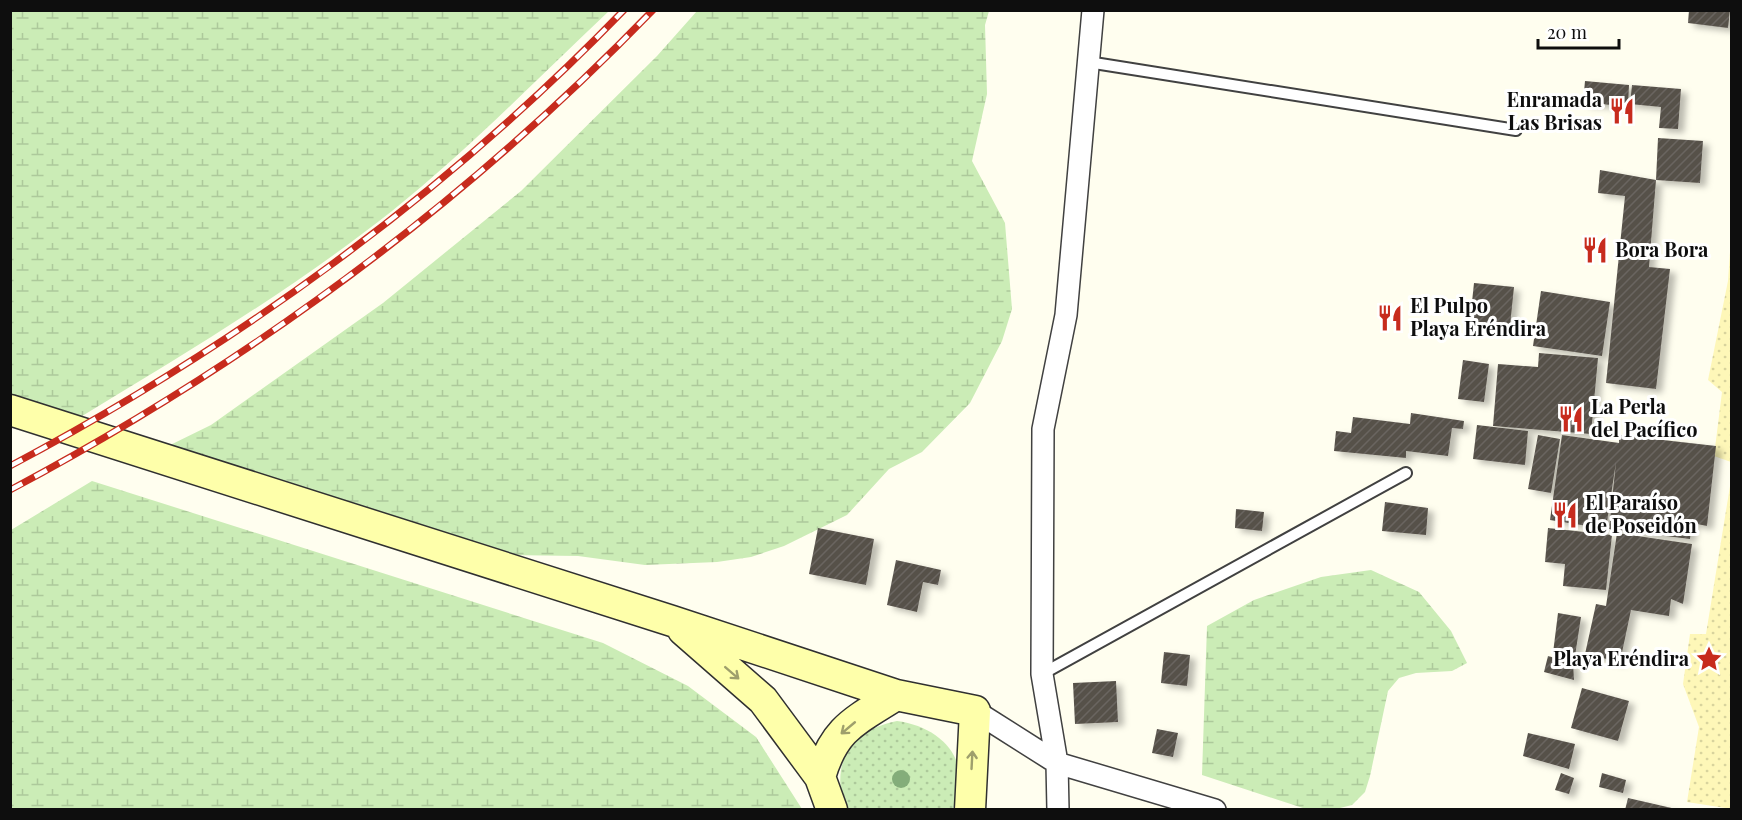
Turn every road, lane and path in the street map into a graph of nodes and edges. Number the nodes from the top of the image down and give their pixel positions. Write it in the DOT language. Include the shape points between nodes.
graph roads {
  1 [pos="1093,10"];
  2 [pos="1088,62"];
  3 [pos="1516,130"];
  4 [pos="10,410"];
  5 [pos="1406,473"];
  6 [pos="672,621"];
  7 [pos="1042,674"];
  8 [pos="896,695"];
  9 [pos="975,711"];
  10 [pos="1057,763"];
  11 [pos="820,777"];
  12 [pos="832,810"];
  13 [pos="969,810"];
  14 [pos="1058,810"];
  15 [pos="1215,810"];
  1 -- 2 [label="street"];
  2 -- 3 [label="lane"];
  2 -- 7 [label="street" via="1066,315 1043,429"];
  4 -- 6 [label="main road"];
  5 -- 7 [label="lane"];
  6 -- 8 [label="main road"];
  6 -- 11 [label="main road, one-way" via="763,700"];
  7 -- 10 [label="street"];
  8 -- 9 [label="main road"];
  8 -- 11 [label="main road, one-way" via="845,728 833,742"];
  9 -- 10 [label="street"];
  13 -- 9 [label="main road, one-way"];
  10 -- 14 [label="street"];
  10 -- 15 [label="street"];
  11 -- 12 [label="main road"];
}
